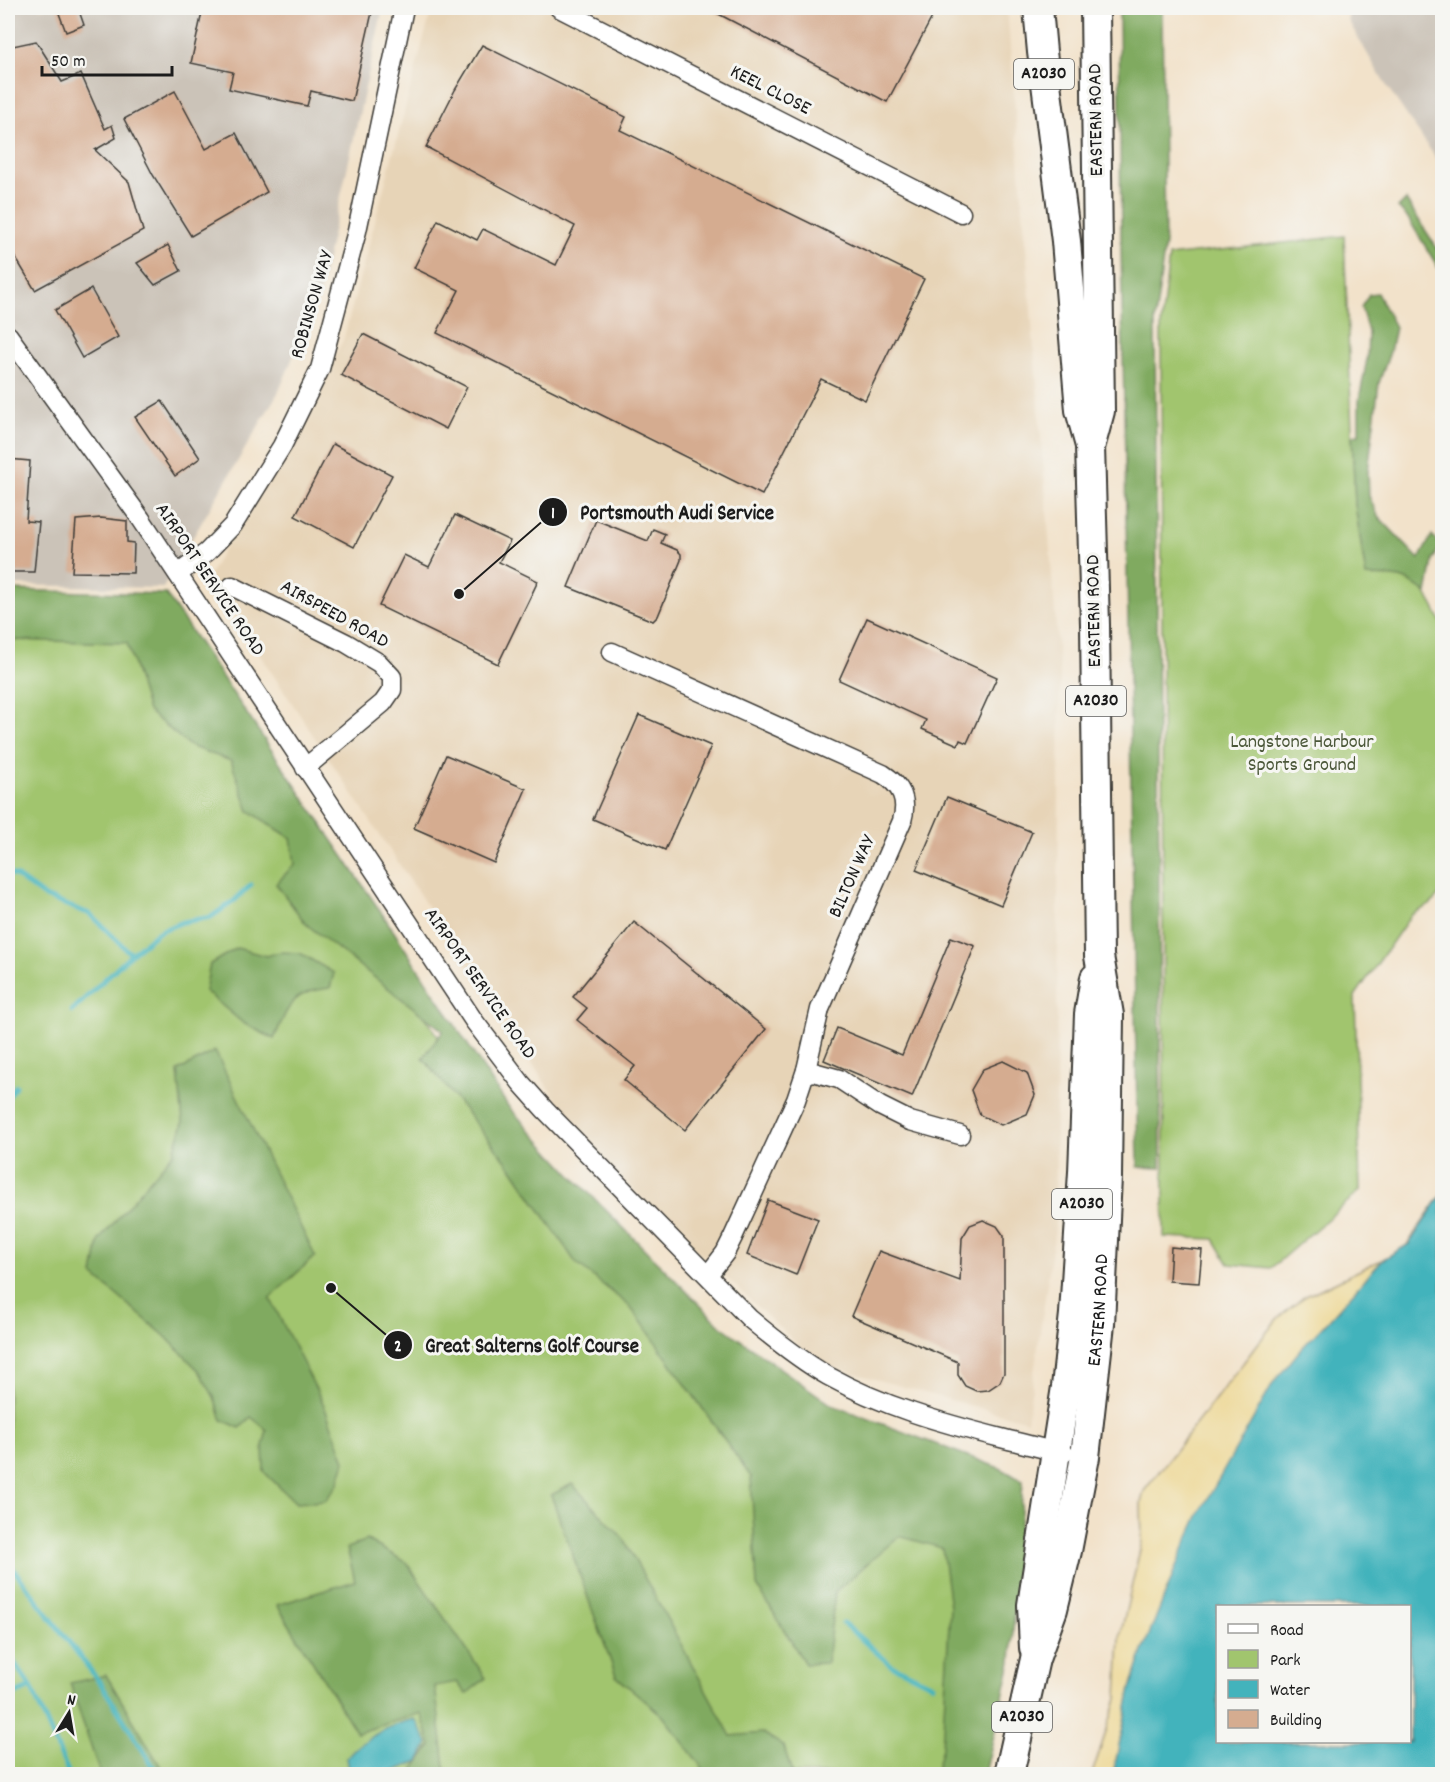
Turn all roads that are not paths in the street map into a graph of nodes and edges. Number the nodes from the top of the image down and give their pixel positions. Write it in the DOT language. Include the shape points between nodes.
graph roads {
  1 [pos="404,8"];
  2 [pos="559,8"];
  3 [pos="1038,8"];
  4 [pos="1095,8"];
  5 [pos="961,213"];
  6 [pos="8,335"];
  7 [pos="1090,446"];
  8 [pos="178,574"];
  9 [pos="232,586"];
  10 [pos="612,652"];
  11 [pos="305,768"];
  12 [pos="1098,956"];
  13 [pos="806,1070"];
  14 [pos="960,1135"];
  15 [pos="708,1275"];
  16 [pos="1056,1452"];
  17 [pos="1085,1457"];
  18 [pos="1035,1659"];
  19 [pos="1009,1774"];
  1 -- 8 [label="street, ROBINSON WAY" via="357,231 320,369 282,446 233,525"];
  2 -- 5 [label="street, KEEL CLOSE"];
  3 -- 7 [label="main road, EASTERN ROAD / A2030" via="1066,241 1080,410"];
  4 -- 7 [label="main road, EASTERN ROAD / A2030" via="1100,411"];
  6 -- 8 [label="street, AIRPORT SERVICE ROAD"];
  7 -- 12 [label="main road, EASTERN ROAD / A2030"];
  8 -- 11 [label="street, AIRPORT SERVICE ROAD"];
  9 -- 11 [label="street, AIRSPEED ROAD" via="346,643 379,663 392,677 392,690 383,703"];
  10 -- 13 [label="street, BILTON WAY" via="883,774 902,792 902,821 820,1009"];
  11 -- 15 [label="street, AIRPORT SERVICE ROAD" via="474,1021 521,1083"];
  12 -- 16 [label="main road, EASTERN ROAD / A2030" via="1089,1014 1074,1314"];
  12 -- 17 [label="main road, EASTERN ROAD / A2030" via="1109,1015 1107,1177 1100,1324"];
  13 -- 14 [label="street" via="839,1079 910,1121"];
  13 -- 15 [label="street, BILTON WAY" via="741,1220 725,1253"];
  15 -- 16 [label="street, AIRPORT SERVICE ROAD" via="776,1342 829,1377 932,1419"];
  16 -- 17 [label="street, AIRPORT SERVICE ROAD"];
  16 -- 18 [label="main road, EASTERN ROAD / A2030" via="1032,1605"];
  17 -- 18 [label="main road, EASTERN ROAD / A2030" via="1053,1609"];
  18 -- 19 [label="main road, EASTERN ROAD / A2030"];
}
